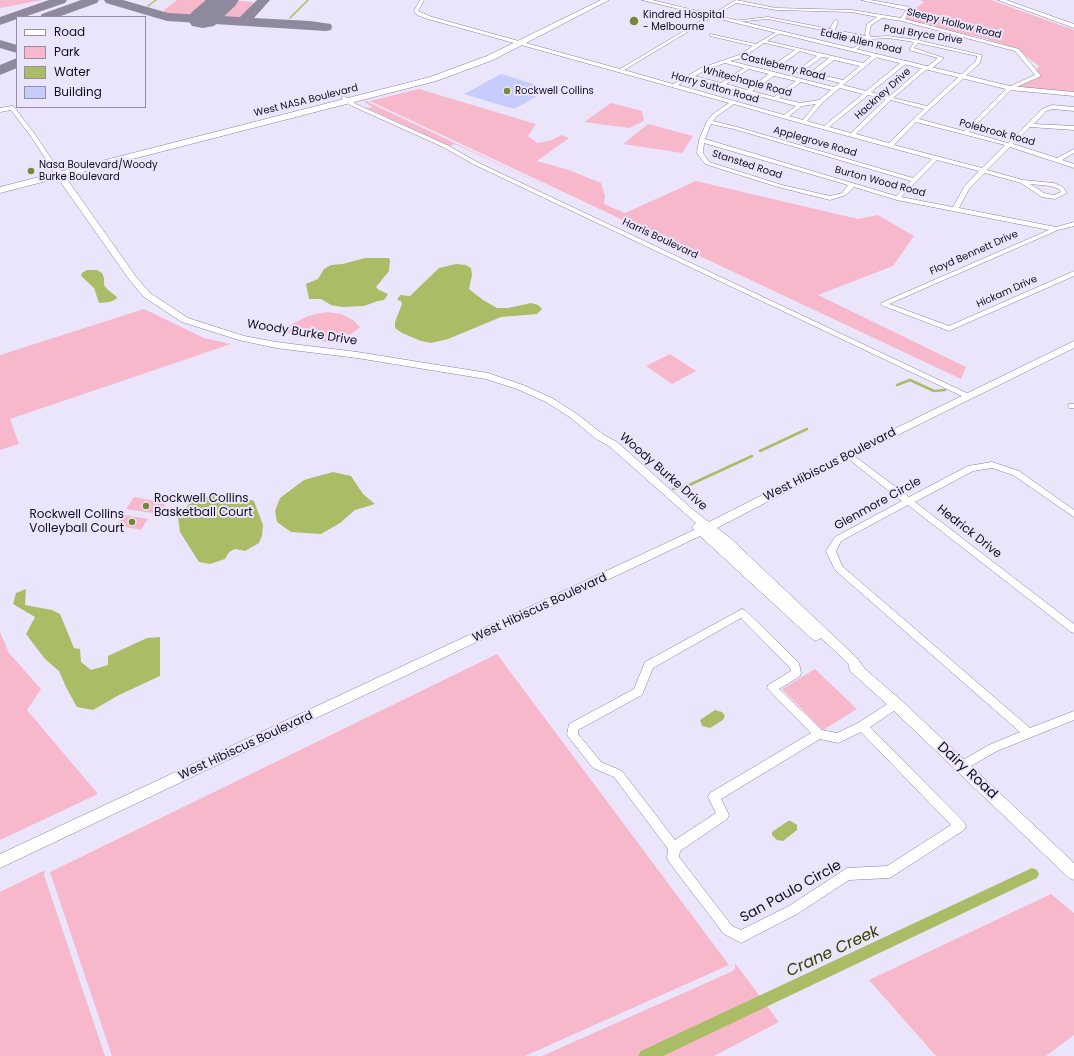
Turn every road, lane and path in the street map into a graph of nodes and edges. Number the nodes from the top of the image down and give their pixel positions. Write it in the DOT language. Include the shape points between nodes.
graph roads {
  1 [pos="422,0"];
  2 [pos="594,0"];
  3 [pos="606,0"];
  4 [pos="645,0"];
  5 [pos="863,0"];
  6 [pos="1001,0"];
  7 [pos="738,1"];
  8 [pos="713,16"];
  9 [pos="881,16"];
  10 [pos="836,20"];
  11 [pos="902,20"];
  12 [pos="735,21"];
  13 [pos="1074,26"];
  14 [pos="832,30"];
  15 [pos="778,32"];
  16 [pos="712,35"];
  17 [pos="870,38"];
  18 [pos="983,40"];
  19 [pos="516,42"];
  20 [pos="765,42"];
  21 [pos="917,42"];
  22 [pos="978,44"];
  23 [pos="757,46"];
  24 [pos="972,48"];
  25 [pos="800,50"];
  26 [pos="854,50"];
  27 [pos="967,52"];
  28 [pos="821,55"];
  29 [pos="876,55"];
  30 [pos="741,56"];
  31 [pos="833,58"];
  32 [pos="726,62"];
  33 [pos="906,62"];
  34 [pos="777,65"];
  35 [pos="864,65"];
  36 [pos="748,68"];
  37 [pos="928,68"];
  38 [pos="620,71"];
  39 [pos="800,71"];
  40 [pos="773,74"];
  41 [pos="812,74"];
  42 [pos="689,76"];
  43 [pos="964,76"];
  44 [pos="800,81"];
  45 [pos="722,84"];
  46 [pos="673,86"];
  47 [pos="839,86"];
  48 [pos="1010,88"];
  49 [pos="749,91"];
  50 [pos="867,94"];
  51 [pos="1074,94"];
  52 [pos="775,98"];
  53 [pos="889,99"];
  54 [pos="346,100"];
  55 [pos="821,101"];
  56 [pos="733,102"];
  57 [pos="800,105"];
  58 [pos="928,108"];
  59 [pos="1074,109"];
  60 [pos="0,110"];
  61 [pos="784,117"];
  62 [pos="914,120"];
  63 [pos="709,122"];
  64 [pos="804,122"];
  65 [pos="1030,125"];
  66 [pos="825,128"];
  67 [pos="1074,128"];
  68 [pos="965,133"];
  69 [pos="852,135"];
  70 [pos="702,140"];
  71 [pos="890,145"];
  72 [pos="1010,145"];
  73 [pos="1074,151"];
  74 [pos="937,157"];
  75 [pos="1058,160"];
  76 [pos="1074,166"];
  77 [pos="985,171"];
  78 [pos="58,172"];
  79 [pos="915,180"];
  80 [pos="1023,182"];
  81 [pos="0,184"];
  82 [pos="852,185"];
  83 [pos="0,190"];
  84 [pos="897,198"];
  85 [pos="956,208"];
  86 [pos="1074,224"];
  87 [pos="1056,229"];
  88 [pos="1074,273"];
  89 [pos="949,329"];
  90 [pos="1074,344"];
  91 [pos="969,396"];
  92 [pos="849,455"];
  93 [pos="909,500"];
  94 [pos="1074,514"];
  95 [pos="705,529"];
  96 [pos="1074,629"];
  97 [pos="896,704"];
  98 [pos="1074,715"];
  99 [pos="862,726"];
  100 [pos="818,734"];
  101 [pos="1029,734"];
  102 [pos="962,766"];
  103 [pos="674,848"];
  104 [pos="0,861"];
  105 [pos="1074,873"];
  1 -- 19 [label="street, Harry Sutton Road" via="416,10 419,14"];
  2 -- 19 [label="main road, West NASA Boulevard"];
  3 -- 19 [label="main road, West NASA Boulevard"];
  4 -- 8 [label="street, Eddie Allen Road"];
  5 -- 11 [label="street" via="908,8"];
  6 -- 13 [label="street"];
  7 -- 8 [label="street"];
  7 -- 9 [label="street, Sleepy Hollow Road" via="776,8 852,11"];
  8 -- 12 [label="street, Eddie Allen Road"];
  8 -- 38 [label="street"];
  9 -- 11 [label="street, Sleepy Hollow Road"];
  9 -- 17 [label="street" via="869,24 866,34"];
  10 -- 14 [label="street"];
  11 -- 18 [label="street, Sleepy Hollow Road"];
  12 -- 14 [label="street, Paul Bryce Drive" via="768,18"];
  12 -- 15 [label="street, Eddie Allen Road"];
  14 -- 17 [label="street, Paul Bryce Drive"];
  15 -- 20 [label="street"];
  15 -- 26 [label="street, Eddie Allen Road"];
  16 -- 23 [label="street"];
  17 -- 21 [label="street, Paul Bryce Drive" via="888,37"];
  17 -- 26 [label="street"];
  18 -- 22 [label="street"];
  18 -- 48 [label="street, Sleepy Hollow Road" via="1017,50 1038,76"];
  19 -- 38 [label="street, Harry Sutton Road"];
  19 -- 54 [label="main road, West NASA Boulevard" via="490,58 443,75"];
  20 -- 23 [label="street"];
  20 -- 25 [label="street"];
  21 -- 27 [label="street, Paul Bryce Drive"];
  21 -- 37 [label="street, Hackney Drive" via="910,49 942,58"];
  23 -- 30 [label="street"];
  24 -- 27 [label="street"];
  25 -- 28 [label="street"];
  25 -- 34 [label="street"];
  26 -- 29 [label="street, Eddie Allen Road"];
  27 -- 43 [label="street, Paul Bryce Drive" via="980,55 978,62"];
  28 -- 31 [label="street"];
  28 -- 39 [label="street"];
  29 -- 33 [label="street, Eddie Allen Road"];
  29 -- 35 [label="street"];
  30 -- 32 [label="street"];
  30 -- 34 [label="street"];
  31 -- 35 [label="street"];
  31 -- 41 [label="street"];
  32 -- 36 [label="street, Castleberry Road"];
  32 -- 42 [label="street"];
  33 -- 37 [label="street, Eddie Allen Road"];
  33 -- 50 [label="street"];
  34 -- 39 [label="street"];
  35 -- 47 [label="street"];
  36 -- 40 [label="street, Castleberry Road"];
  36 -- 45 [label="street"];
  37 -- 43 [label="street, Eddie Allen Road"];
  37 -- 53 [label="street, Hackney Drive"];
  38 -- 46 [label="street, Harry Sutton Road"];
  39 -- 41 [label="street"];
  40 -- 44 [label="street, Castleberry Road"];
  40 -- 49 [label="street"];
  41 -- 47 [label="street"];
  42 -- 45 [label="street, Whitechaple Road"];
  42 -- 46 [label="street"];
  43 -- 48 [label="street, Eddie Allen Road"];
  43 -- 58 [label="street, Paul Bryce Drive"];
  44 -- 47 [label="street, Castleberry Road"];
  44 -- 52 [label="street"];
  45 -- 49 [label="street, Whitechaple Road"];
  46 -- 56 [label="street, Harry Sutton Road"];
  47 -- 50 [label="street"];
  47 -- 55 [label="street"];
  48 -- 51 [label="street, Eddie Allen Road"];
  48 -- 68 [label="street, Sleepy Hollow Road"];
  49 -- 52 [label="street, Whitechaple Road"];
  50 -- 53 [label="street"];
  50 -- 66 [label="street"];
  52 -- 57 [label="street, Whitechaple Road"];
  53 -- 58 [label="street"];
  53 -- 69 [label="street, Hackney Drive"];
  54 -- 78 [label="main road, West NASA Boulevard"];
  54 -- 91 [label="street, Harris Boulevard"];
  55 -- 57 [label="street"];
  55 -- 64 [label="street"];
  56 -- 61 [label="street, Harry Sutton Road"];
  56 -- 63 [label="street, Stansted Road"];
  57 -- 61 [label="street"];
  58 -- 62 [label="street, Paul Bryce Drive"];
  59 -- 65 [label="street" via="1052,107 1044,110"];
  60 -- 78 [label="street" via="12,108"];
  61 -- 64 [label="street, Harry Sutton Road"];
  62 -- 68 [label="street, Polebrook Road"];
  62 -- 71 [label="street, Paul Bryce Drive"];
  63 -- 70 [label="street, Stansted Road"];
  63 -- 79 [label="street, Applegrove Road"];
  64 -- 66 [label="street, Harry Sutton Road"];
  65 -- 67 [label="street"];
  65 -- 72 [label="street"];
  66 -- 69 [label="street, Harry Sutton Road"];
  68 -- 72 [label="street, Polebrook Road"];
  69 -- 71 [label="street, Harry Sutton Road"];
  70 -- 82 [label="street, Burton Wood Road"];
  70 -- 82 [label="street, Stansted Road" via="700,153 707,163 780,186 830,198 844,194"];
  71 -- 74 [label="street, Harry Sutton Road"];
  72 -- 75 [label="street, Polebrook Road"];
  72 -- 77 [label="street"];
  73 -- 75 [label="street"];
  74 -- 77 [label="street, Harry Sutton Road"];
  74 -- 79 [label="street"];
  75 -- 76 [label="street, Polebrook Road"];
  77 -- 80 [label="street, Harry Sutton Road"];
  77 -- 85 [label="street" via="966,188"];
  78 -- 81 [label="main road, West NASA Boulevard"];
  78 -- 83 [label="main road, West NASA Boulevard"];
  78 -- 95 [label="street, Woody Burke Drive" via="134,280 147,295 185,320 242,338 276,345 488,376 520,387 549,400 574,416 600,437 610,450 668,504"];
  79 -- 84 [label="street"];
  80 -- 80 [label="street, Harry Sutton Road" via="1042,195 1054,197 1064,193 1061,188 1052,184"];
  82 -- 84 [label="street, Burton Wood Road"];
  84 -- 85 [label="street, Burton Wood Road"];
  85 -- 87 [label="street, Burton Wood Road"];
  86 -- 87 [label="street, Floyd Bennett Drive"];
  87 -- 89 [label="street, Floyd Bennett Drive" via="883,304"];
  88 -- 89 [label="street, Hickam Drive"];
  90 -- 91 [label="street, West Hibiscus Boulevard"];
  91 -- 92 [label="street, West Hibiscus Boulevard"];
  92 -- 93 [label="street, Hedrick Drive"];
  92 -- 95 [label="street, West Hibiscus Boulevard"];
  93 -- 94 [label="street, Glenmore Circle" via="971,468 992,465 1016,473"];
  93 -- 96 [label="street, Hedrick Drive"];
  93 -- 101 [label="street, Glenmore Circle" via="838,539 831,551 838,568"];
  95 -- 97 [label="street, Dairy Road" via="796,618"];
  95 -- 104 [label="street, West Hibiscus Boulevard"];
  97 -- 99 [label="street"];
  97 -- 102 [label="street, Dairy Road"];
  98 -- 101 [label="street"];
  99 -- 100 [label="street" via="838,738"];
  99 -- 103 [label="street, San Paulo Circle" via="960,826 889,872 847,874 793,910 741,937 728,930 673,858"];
  100 -- 103 [label="street" via="714,797 723,815"];
  100 -- 103 [label="street, San Paulo Circle" via="772,688 796,672 795,666 742,613 650,665 638,692 573,726 572,735 597,766 618,774"];
  101 -- 102 [label="street" via="993,748"];
  102 -- 105 [label="street, Dairy Road"];
}
